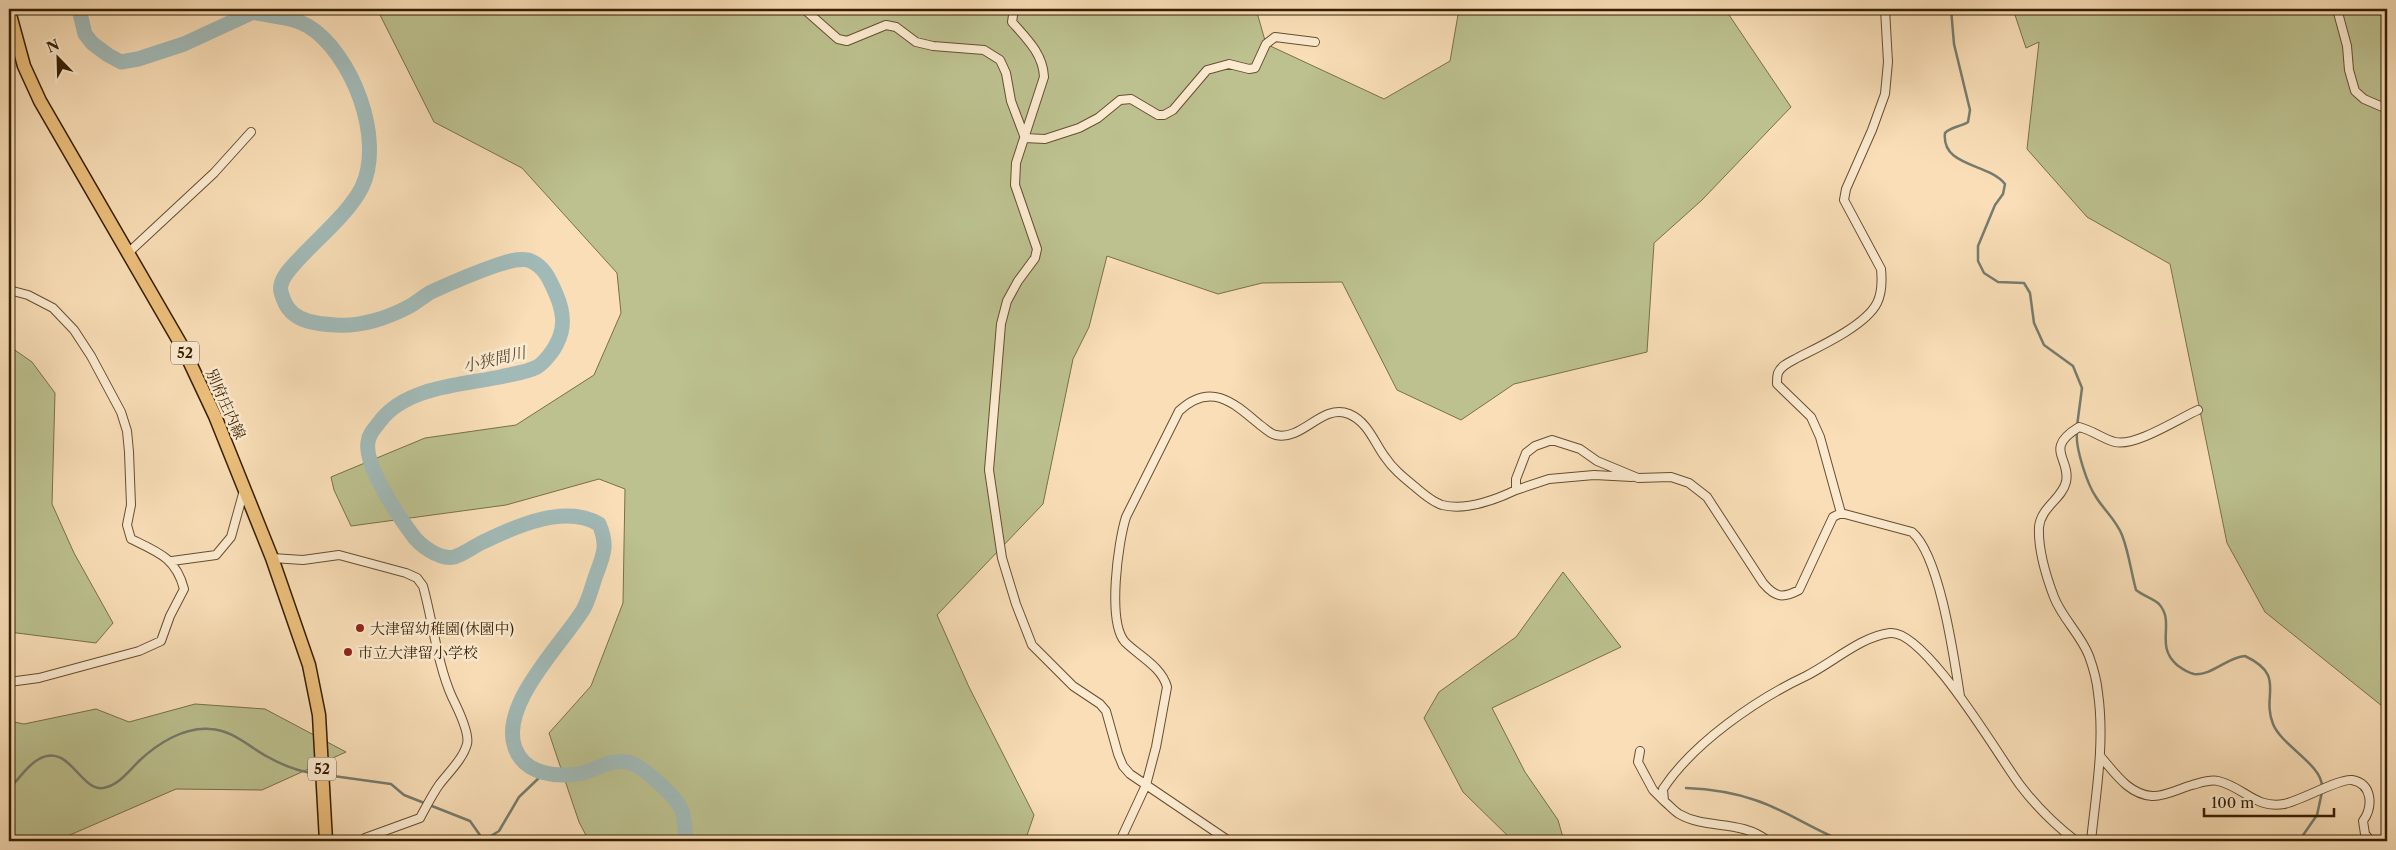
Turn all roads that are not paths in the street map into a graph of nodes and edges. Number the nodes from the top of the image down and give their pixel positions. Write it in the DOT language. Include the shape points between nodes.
graph roads {
  1 [pos="804,9"];
  2 [pos="1014,9"];
  3 [pos="1885,9"];
  4 [pos="2337,9"];
  5 [pos="9,10"];
  6 [pos="1315,42"];
  7 [pos="2387,109"];
  8 [pos="251,132"];
  9 [pos="1025,138"];
  10 [pos="127,254"];
  11 [pos="9,290"];
  12 [pos="2198,410"];
  13 [pos="1638,478"];
  14 [pos="244,490"];
  15 [pos="1516,490"];
  16 [pos="1841,513"];
  17 [pos="272,558"];
  18 [pos="172,561"];
  19 [pos="9,682"];
  20 [pos="1960,698"];
  21 [pos="1640,751"];
  22 [pos="2100,756"];
  23 [pos="1146,785"];
  24 [pos="1664,801"];
  25 [pos="326,841"];
  26 [pos="363,841"];
  27 [pos="1120,841"];
  28 [pos="1229,841"];
  29 [pos="1768,841"];
  30 [pos="2076,841"];
  31 [pos="2091,841"];
  32 [pos="2370,841"];
  1 -- 9 [label="street" via="838,39 847,41 886,24 896,27 916,42 984,50 1000,60"];
  2 -- 9 [label="street" via="1012,22 1043,64 1044,77"];
  3 -- 16 [label="street" via="1888,62 1885,94 1844,200 1881,269 1879,299 1863,319 1826,344 1785,365 1777,378 1777,384 1811,417 1820,437"];
  4 -- 7 [label="street" via="2355,91 2364,99"];
  5 -- 10 [label="main road, 別府庄内線 / 52" via="24,66 40,101"];
  6 -- 9 [label="street" via="1270,39 1255,68 1230,64 1207,70 1173,110 1164,115 1158,115 1131,99 1120,100 1079,128 1045,139"];
  8 -- 10 [label="street" via="214,173"];
  9 -- 23 [label="street" via="1016,163 1015,185 1037,249 1035,258 1007,301 1001,324 990,441 989,470 1002,558 1032,645 1073,686 1100,704 1110,722 1123,766"];
  10 -- 14 [label="main road, 別府庄内線 / 52" via="182,348 215,416"];
  11 -- 18 [label="street" via="28,294 53,308 74,330 91,356 121,412 127,431 131,505 127,525 131,539"];
  12 -- 22 [label="street" via="2128,443 2114,442 2079,427 2066,435 2059,450 2067,479 2042,514 2039,527 2042,559 2054,598 2089,655 2098,693"];
  13 -- 15 [label="street" via="1594,475 1549,479"];
  13 -- 15 [label="street" via="1597,461 1580,449 1552,440 1526,452 1516,479"];
  13 -- 16 [label="street" via="1671,477 1689,483 1706,497 1763,583 1780,596 1799,590 1833,517"];
  14 -- 17 [label="main road, 別府庄内線 / 52"];
  14 -- 18 [label="street" via="231,538 216,555"];
  15 -- 23 [label="street" via="1478,503 1442,505 1397,473 1368,428 1348,413 1330,413 1291,435 1282,436 1273,435 1228,400 1202,396 1188,403 1179,411 1126,517 1118,554 1116,622 1119,632 1158,670 1165,679 1166,687"];
  16 -- 20 [label="street" via="1912,532 1919,538 1942,601"];
  17 -- 25 [label="main road, 別府庄内線 / 52" via="310,665 319,715"];
  17 -- 26 [label="street" via="303,560 339,555 400,570 418,578 423,586 442,674 467,735 467,743 420,818"];
  18 -- 19 [label="street" via="181,575 184,589 161,642 40,678"];
  20 -- 24 [label="street" via="1928,656 1902,636 1891,633 1866,641 1821,669 1779,688 1728,723 1673,773 1663,789"];
  20 -- 30 [label="street" via="2020,785 2054,824"];
  21 -- 24 [label="street" via="1638,762 1653,790"];
  22 -- 31 [label="street"];
  22 -- 32 [label="street" via="2130,790 2154,797 2216,780 2270,805 2286,803 2350,780 2362,784 2370,794 2368,813 2363,822"];
  23 -- 27 [label="street"];
  23 -- 28 [label="street"];
  24 -- 29 [label="street" via="1678,814 1747,828"];
}
